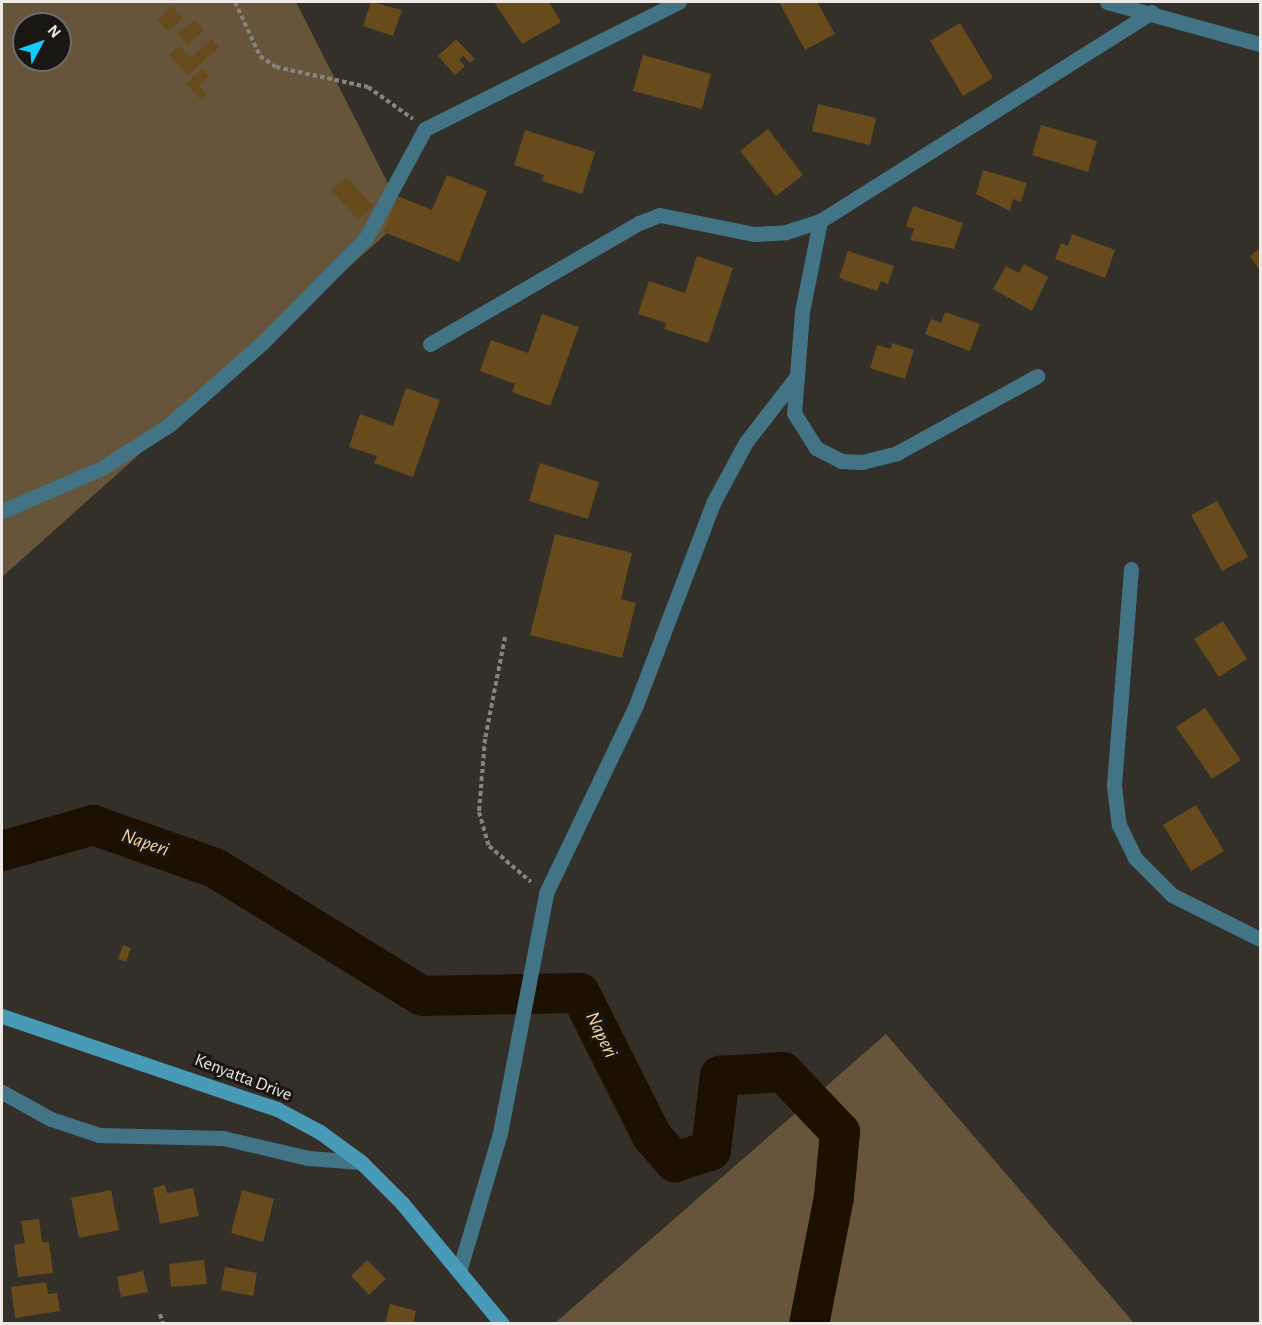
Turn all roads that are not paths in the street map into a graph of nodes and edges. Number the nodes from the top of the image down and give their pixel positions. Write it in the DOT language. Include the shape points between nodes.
graph roads {
  1 [pos="680,2"];
  2 [pos="1107,2"];
  3 [pos="1152,12"];
  4 [pos="1260,44"];
  5 [pos="820,221"];
  6 [pos="430,344"];
  7 [pos="1037,375"];
  8 [pos="797,376"];
  9 [pos="2,511"];
  10 [pos="1131,569"];
  11 [pos="1260,939"];
  12 [pos="2,1016"];
  13 [pos="2,1092"];
  14 [pos="361,1162"];
  15 [pos="460,1268"];
  16 [pos="502,1323"];
  1 -- 9 [label="street" via="425,129 366,238 262,343 169,425 102,468"];
  2 -- 3 [label="street"];
  3 -- 4 [label="street"];
  3 -- 5 [label="street"];
  5 -- 6 [label="street" via="786,232 753,234 660,215 639,223"];
  5 -- 8 [label="street" via="802,312"];
  7 -- 8 [label="street" via="924,440 862,462 842,461 816,448 802,432 794,413"];
  8 -- 15 [label="street" via="746,442 713,503 636,705 546,893 500,1132"];
  10 -- 11 [label="street" via="1114,786 1119,825 1135,858 1172,895"];
  12 -- 14 [label="main road, Kenyatta Drive" via="277,1109"];
  13 -- 14 [label="street" via="51,1119 99,1135 223,1138 308,1158"];
  14 -- 15 [label="main road, Kenyatta Drive"];
  15 -- 16 [label="main road, Kenyatta Drive"];
}
